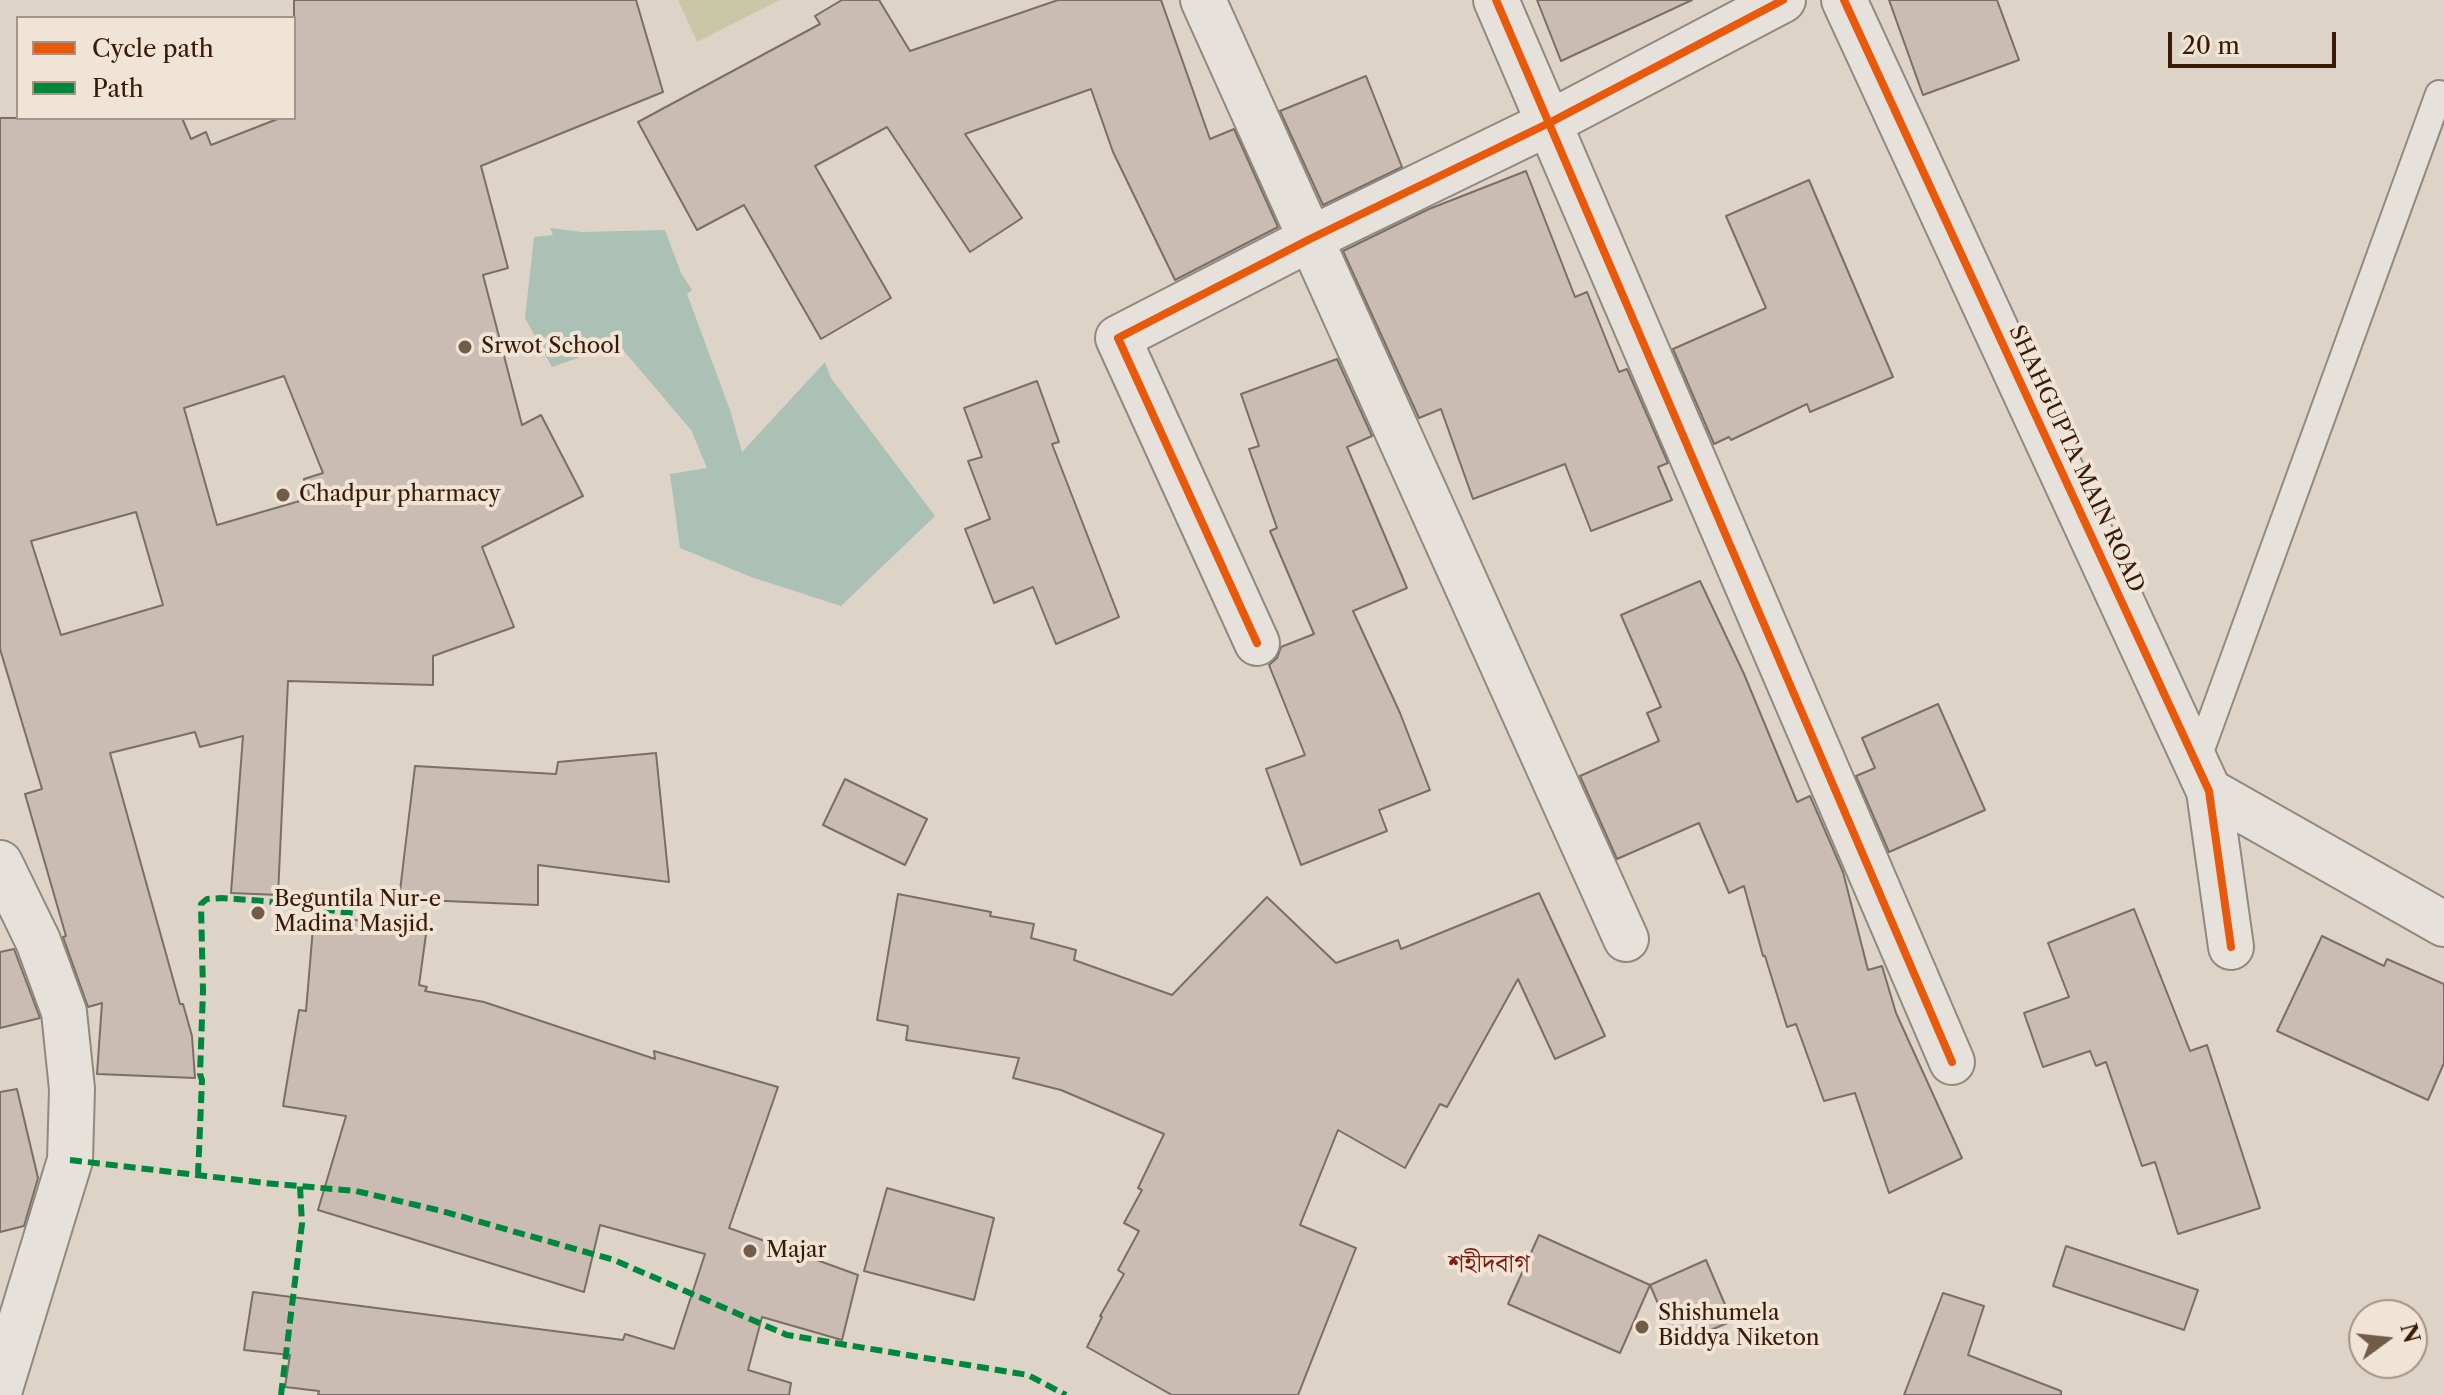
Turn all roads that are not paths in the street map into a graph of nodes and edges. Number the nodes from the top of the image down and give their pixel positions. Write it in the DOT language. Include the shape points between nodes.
graph roads {
  1 [pos="1203,0"];
  2 [pos="1496,0"];
  3 [pos="1783,0"];
  4 [pos="1844,0"];
  5 [pos="2439,94"];
  6 [pos="1551,122"];
  7 [pos="1310,239"];
  8 [pos="1257,643"];
  9 [pos="2203,777"];
  10 [pos="0,863"];
  11 [pos="2444,924"];
  12 [pos="1626,939"];
  13 [pos="2231,947"];
  14 [pos="1952,1062"];
  15 [pos="0,1389"];
  1 -- 7 [label="street"];
  2 -- 6 [label="street"];
  3 -- 6 [label="street"];
  4 -- 9 [label="street, SHAHGUPTA MAIN ROAD"];
  5 -- 9 [label="lane"];
  6 -- 7 [label="street"];
  6 -- 14 [label="street"];
  7 -- 8 [label="street" via="1118,338"];
  7 -- 12 [label="street"];
  9 -- 11 [label="street"];
  9 -- 13 [label="street, SHAHGUPTA MAIN ROAD"];
  10 -- 15 [label="street" via="38,941 64,1012 72,1089 70,1160"];
}
